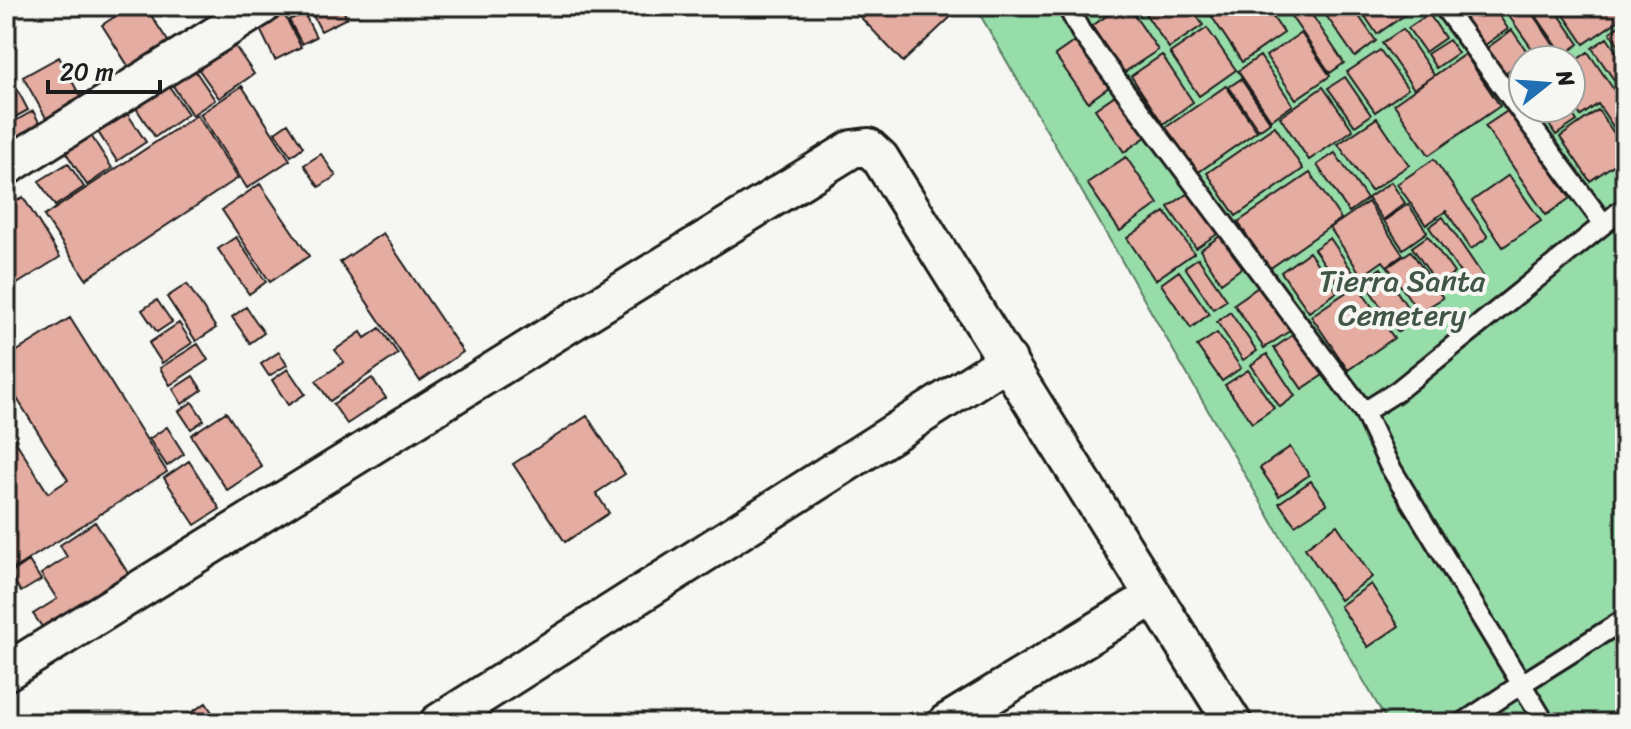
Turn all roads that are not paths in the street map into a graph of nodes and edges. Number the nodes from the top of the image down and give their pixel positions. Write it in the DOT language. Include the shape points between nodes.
graph roads {
  1 [pos="262,6"];
  2 [pos="1067,6"];
  3 [pos="1443,6"];
  4 [pos="6,167"];
  5 [pos="1625,207"];
  6 [pos="1603,223"];
  7 [pos="1008,360"];
  8 [pos="1364,412"];
  9 [pos="1154,596"];
  10 [pos="1625,619"];
  11 [pos="6,672"];
  12 [pos="1520,685"];
  13 [pos="438,723"];
  14 [pos="946,723"];
  15 [pos="1233,723"];
  16 [pos="1463,723"];
  17 [pos="1545,723"];
  1 -- 4 [label="street"];
  2 -- 8 [label="lane" via="1081,32"];
  3 -- 6 [label="lane"];
  5 -- 6 [label="lane"];
  6 -- 8 [label="lane" via="1396,392"];
  7 -- 9 [label="street"];
  7 -- 11 [label="street" via="880,158 868,147 852,149"];
  7 -- 13 [label="street"];
  8 -- 12 [label="lane" via="1389,465"];
  9 -- 14 [label="street"];
  9 -- 15 [label="street"];
  10 -- 12 [label="lane"];
  12 -- 16 [label="lane"];
  12 -- 17 [label="lane"];
}
